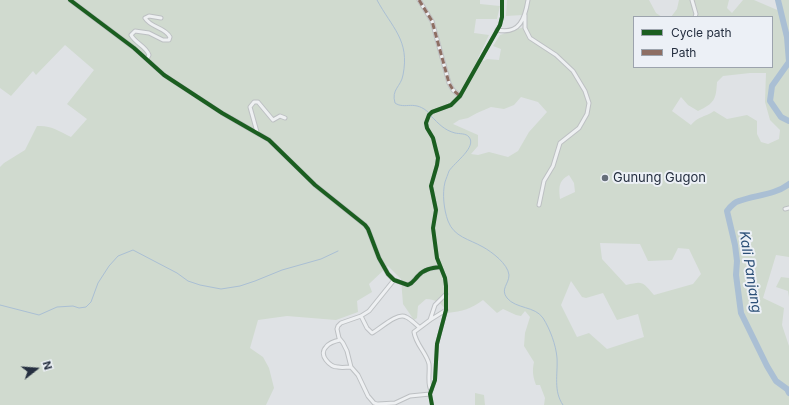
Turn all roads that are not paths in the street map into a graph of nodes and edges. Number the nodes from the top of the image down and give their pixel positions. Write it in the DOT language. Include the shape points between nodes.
graph roads {
  1 [pos="70,0"];
  2 [pos="419,0"];
  3 [pos="502,0"];
  4 [pos="528,0"];
  5 [pos="692,0"];
  6 [pos="525,15"];
  7 [pos="695,16"];
  8 [pos="161,18"];
  9 [pos="497,30"];
  10 [pos="147,59"];
  11 [pos="460,96"];
  12 [pos="284,118"];
  13 [pos="256,132"];
  14 [pos="539,205"];
  15 [pos="789,208"];
  16 [pos="785,209"];
  17 [pos="440,267"];
  18 [pos="394,280"];
  19 [pos="446,294"];
  20 [pos="446,310"];
  21 [pos="361,316"];
  22 [pos="430,320"];
  23 [pos="419,327"];
  24 [pos="340,340"];
  25 [pos="350,367"];
  26 [pos="430,392"];
  27 [pos="379,405"];
  28 [pos="432,405"];
  1 -- 10 [label="street"];
  2 -- 11 [label="street" via="432,21 449,83"];
  3 -- 9 [label="street" via="502,17"];
  4 -- 6 [label="street"];
  5 -- 7 [label="street"];
  6 -- 9 [label="street" via="518,26"];
  6 -- 14 [label="street" via="525,28 530,38 569,67 580,82 589,103 587,114 579,128 560,143 553,166 544,181"];
  8 -- 10 [label="street" via="149,16 145,19 149,24 168,33 169,40 135,31 131,35 148,51"];
  9 -- 11 [label="street"];
  10 -- 13 [label="street" via="164,75 202,101"];
  11 -- 17 [label="street" via="451,105 430,114 426,121 438,160 432,186 436,210 433,236"];
  12 -- 13 [label="street" via="280,116 273,120 258,102 254,102 250,107"];
  13 -- 18 [label="street" via="266,137 315,185 365,225 370,231 384,268"];
  15 -- 16 [label="street"];
  17 -- 18 [label="street" via="425,271 408,285"];
  17 -- 19 [label="street" via="445,278"];
  18 -- 21 [label="street" via="371,309"];
  19 -- 20 [label="street"];
  19 -- 22 [label="street" via="434,304"];
  20 -- 22 [label="street"];
  20 -- 26 [label="street" via="438,338 435,380"];
  21 -- 23 [label="street" via="372,333 400,316 406,316"];
  21 -- 24 [label="street" via="338,326"];
  22 -- 23 [label="street"];
  23 -- 26 [label="street" via="414,334 428,362"];
  24 -- 25 [label="street" via="344,345"];
  24 -- 25 [label="street" via="326,347 324,356 328,363 336,367"];
  25 -- 27 [label="street" via="358,375 368,396"];
  26 -- 27 [label="street" via="410,396 395,403"];
  26 -- 28 [label="street"];
}
